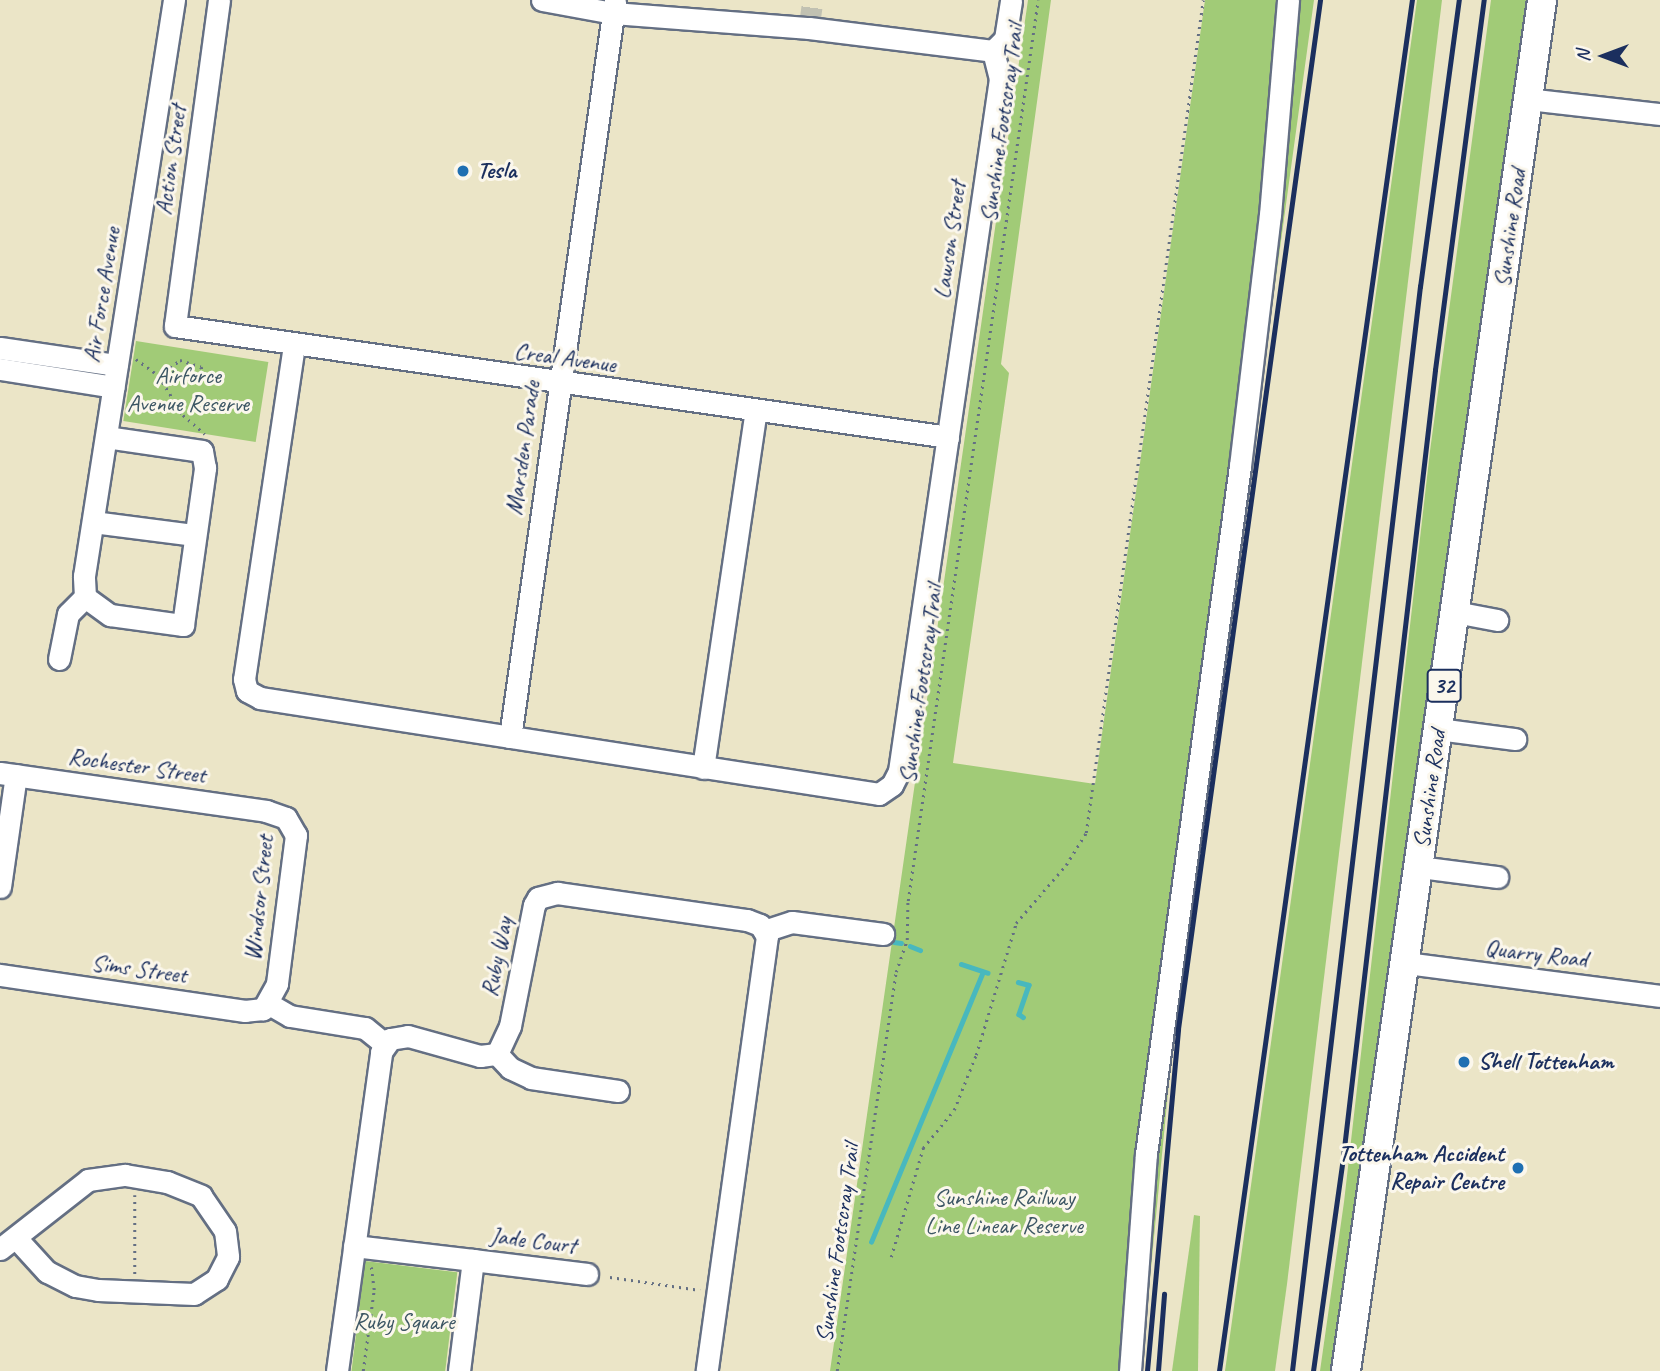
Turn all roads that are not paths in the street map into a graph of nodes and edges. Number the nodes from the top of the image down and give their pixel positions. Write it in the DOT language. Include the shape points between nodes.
graph roads {
  1 [pos="174,0"];
  2 [pos="219,0"];
  3 [pos="542,0"];
  4 [pos="1011,0"];
  5 [pos="1288,0"];
  6 [pos="1542,0"];
  7 [pos="614,7"];
  8 [pos="993,51"];
  9 [pos="1528,99"];
  10 [pos="1660,114"];
  11 [pos="175,327"];
  12 [pos="294,345"];
  13 [pos="0,348"];
  14 [pos="122,361"];
  15 [pos="0,369"];
  16 [pos="559,383"];
  17 [pos="114,387"];
  18 [pos="756,411"];
  19 [pos="106,437"];
  20 [pos="948,437"];
  21 [pos="93,522"];
  22 [pos="187,534"];
  23 [pos="85,597"];
  24 [pos="1455,612"];
  25 [pos="1497,620"];
  26 [pos="59,659"];
  27 [pos="1438,729"];
  28 [pos="510,737"];
  29 [pos="1515,739"];
  30 [pos="702,768"];
  31 [pos="8,774"];
  32 [pos="267,811"];
  33 [pos="1419,867"];
  34 [pos="1497,877"];
  35 [pos="0,887"];
  36 [pos="764,930"];
  37 [pos="883,934"];
  38 [pos="1406,963"];
  39 [pos="0,975"];
  40 [pos="1660,996"];
  41 [pos="269,1004"];
  42 [pos="385,1044"];
  43 [pos="497,1054"];
  44 [pos="618,1091"];
  45 [pos="8,1243"];
  46 [pos="362,1252"];
  47 [pos="473,1260"];
  48 [pos="587,1274"];
  49 [pos="337,1371"];
  50 [pos="459,1371"];
  51 [pos="707,1371"];
  52 [pos="1130,1371"];
  53 [pos="1346,1371"];
  1 -- 14 [label="street, Air Force Avenue"];
  2 -- 11 [label="street, Action Street"];
  3 -- 7 [label="street"];
  4 -- 8 [label="street" via="1005,39"];
  5 -- 52 [label="street" via="1270,215 1240,466 1146,1154"];
  6 -- 9 [label="main road, Sunshine Road / 32"];
  7 -- 8 [label="street"];
  7 -- 16 [label="street, Marsden Parade"];
  8 -- 20 [label="street, Lawson Street" via="1000,79"];
  9 -- 10 [label="street"];
  9 -- 24 [label="main road, Sunshine Road / 32"];
  11 -- 12 [label="street, Creal Avenue"];
  12 -- 16 [label="street, Creal Avenue"];
  12 -- 28 [label="street" via="244,679 247,691 260,698"];
  13 -- 14 [label="street"];
  14 -- 17 [label="street, Air Force Avenue"];
  15 -- 17 [label="street"];
  16 -- 18 [label="street, Creal Avenue"];
  16 -- 28 [label="street, Marsden Parade"];
  17 -- 19 [label="street, Air Force Avenue"];
  18 -- 20 [label="street, Creal Avenue"];
  18 -- 30 [label="street"];
  19 -- 21 [label="street, Air Force Avenue"];
  19 -- 23 [label="street" via="203,452 183,625 110,615"];
  20 -- 30 [label="street, Lawson Street" via="899,771 892,785 879,794 863,794"];
  21 -- 22 [label="street"];
  21 -- 23 [label="street, Air Force Avenue"];
  23 -- 26 [label="street" via="68,614"];
  24 -- 25 [label="street"];
  24 -- 27 [label="main road, Sunshine Road / 32"];
  27 -- 29 [label="street"];
  27 -- 33 [label="main road, Sunshine Road / 32"];
  28 -- 30 [label="street"];
  31 -- 32 [label="street, Rochester Street"];
  31 -- 35 [label="street"];
  32 -- 41 [label="street, Windsor Street" via="286,818 296,835 277,984"];
  33 -- 34 [label="street"];
  33 -- 38 [label="main road, Sunshine Road / 32"];
  36 -- 37 [label="street" via="792,922"];
  36 -- 43 [label="street, Ruby Way" via="747,920 548,894 534,905 512,1015"];
  36 -- 51 [label="street" via="767,958"];
  38 -- 40 [label="street, Quarry Road"];
  38 -- 53 [label="main road, Sunshine Road / 32"];
  39 -- 41 [label="street, Sims Street" via="245,1011"];
  41 -- 42 [label="street" via="290,1016 365,1028"];
  42 -- 43 [label="street" via="408,1036 480,1056"];
  42 -- 46 [label="street" via="379,1062"];
  43 -- 44 [label="street" via="510,1068 531,1078 580,1089"];
  45 -- 45 [label="street" via="88,1180 111,1175 141,1177 201,1196 225,1231 228,1257 217,1279 201,1291 181,1295 75,1286"];
  46 -- 47 [label="street, Jade Court"];
  46 -- 49 [label="street"];
  47 -- 48 [label="street, Jade Court"];
  47 -- 50 [label="street"];
}
